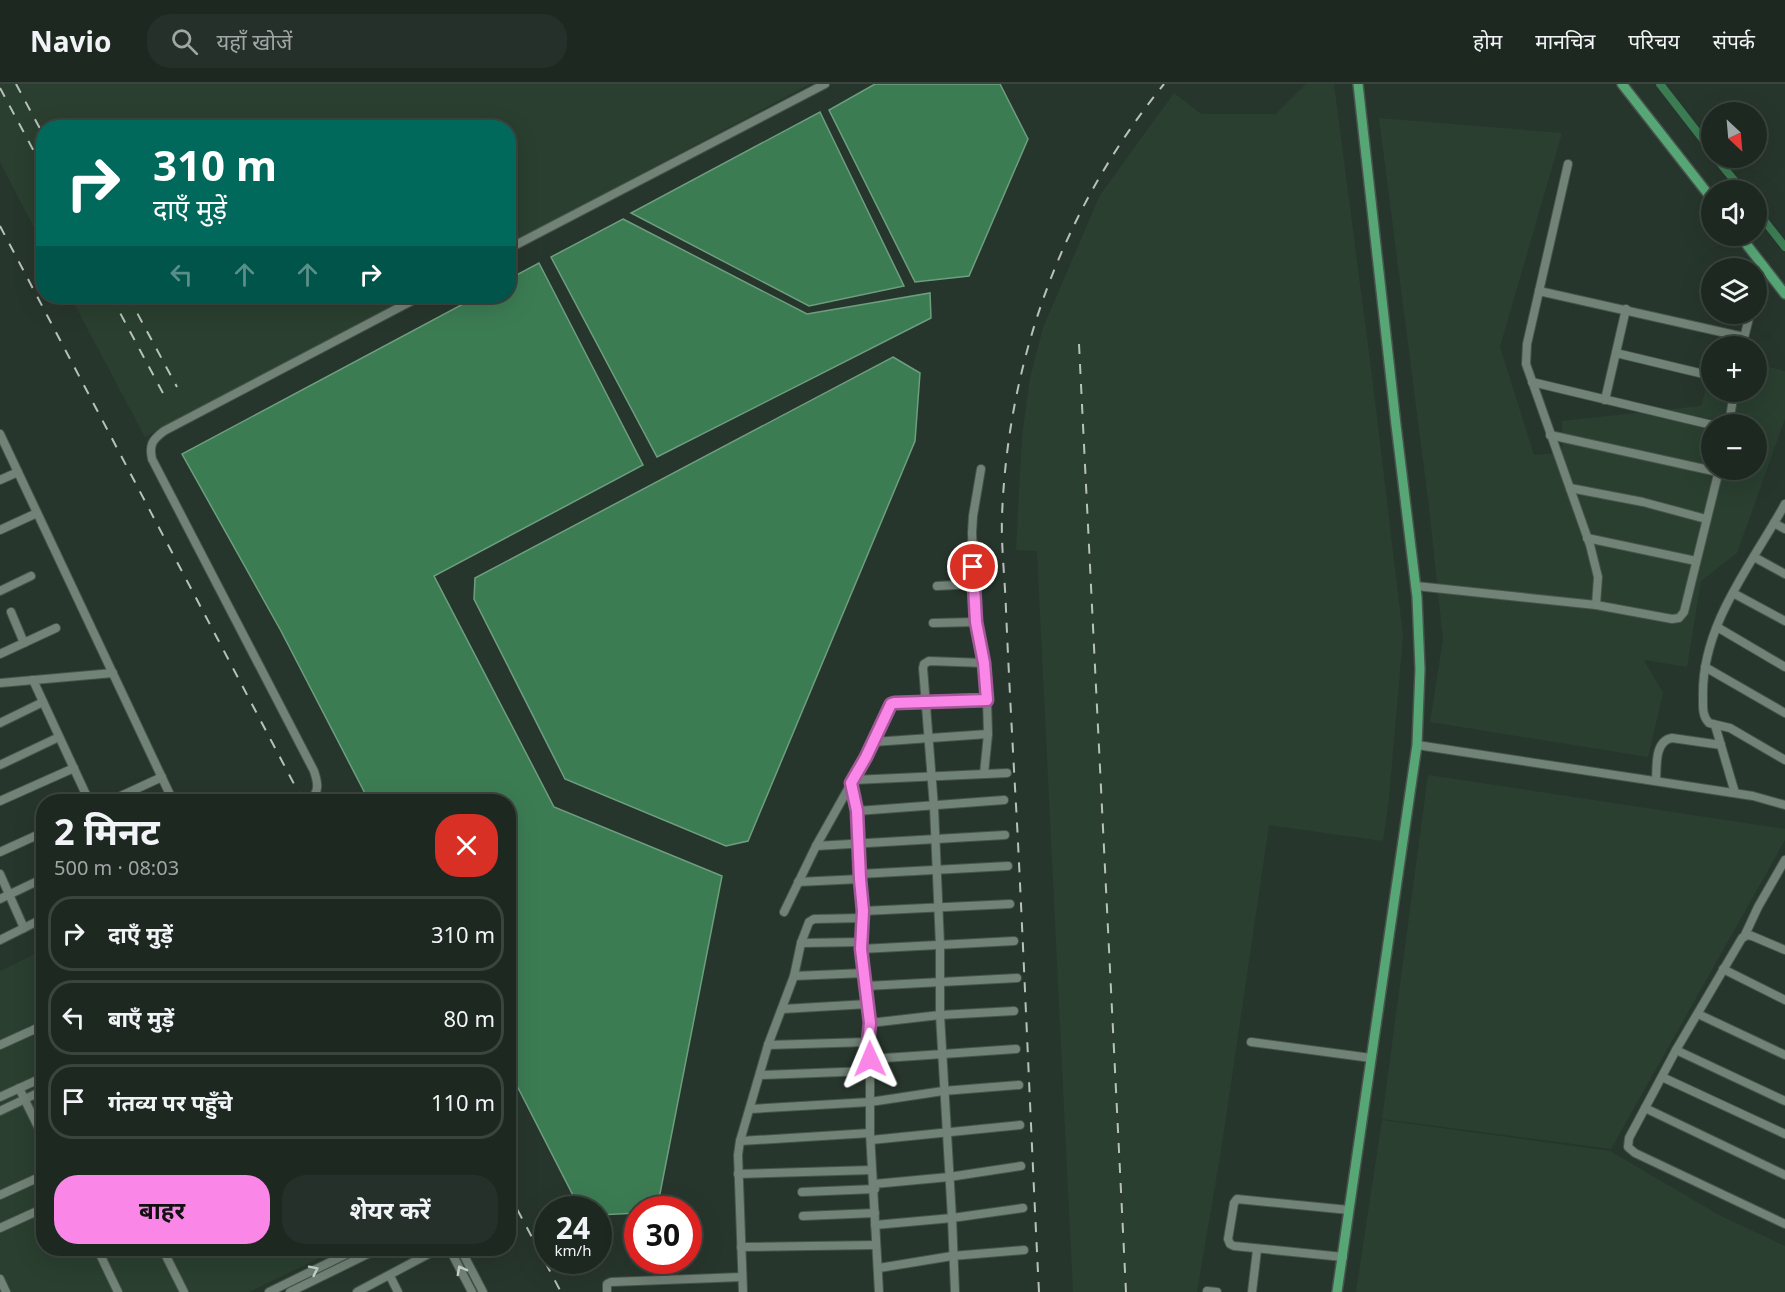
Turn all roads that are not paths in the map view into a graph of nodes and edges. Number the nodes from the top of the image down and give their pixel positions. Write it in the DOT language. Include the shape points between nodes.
graph roads {
  1 [pos="825,84"];
  2 [pos="1358,84"];
  3 [pos="1622,84"];
  4 [pos="1568,164"];
  5 [pos="1701,185"];
  6 [pos="516,245"];
  7 [pos="1748,246"];
  8 [pos="1757,258"];
  9 [pos="1767,270"];
  10 [pos="1539,291"];
  11 [pos="1785,294"];
  12 [pos="408,303"];
  13 [pos="1626,309"];
  14 [pos="1740,336"];
  15 [pos="1616,353"];
  16 [pos="1701,373"];
  17 [pos="1532,382"];
  18 [pos="1605,400"];
  19 [pos="1701,422"];
  20 [pos="0,434"];
  21 [pos="1550,435"];
  22 [pos="1701,467"];
  23 [pos="981,469"];
  24 [pos="18,472"];
  25 [pos="0,480"];
  26 [pos="1716,480"];
  27 [pos="1570,488"];
  28 [pos="1785,504"];
  29 [pos="37,513"];
  30 [pos="1706,519"];
  31 [pos="1774,523"];
  32 [pos="1785,529"];
  33 [pos="0,530"];
  34 [pos="1587,538"];
  35 [pos="1754,557"];
  36 [pos="1696,561"];
  37 [pos="1785,574"];
  38 [pos="31,576"];
  39 [pos="974,584"];
  40 [pos="937,586"];
  41 [pos="1416,586"];
  42 [pos="0,591"];
  43 [pos="1733,593"];
  44 [pos="1596,605"];
  45 [pos="11,612"];
  46 [pos="1785,621"];
  47 [pos="976,622"];
  48 [pos="933,623"];
  49 [pos="1717,627"];
  50 [pos="56,628"];
  51 [pos="24,643"];
  52 [pos="0,654"];
  53 [pos="984,663"];
  54 [pos="1705,667"];
  55 [pos="1785,668"];
  56 [pos="113,673"];
  57 [pos="33,680"];
  58 [pos="0,683"];
  59 [pos="987,700"];
  60 [pos="43,702"];
  61 [pos="927,702"];
  62 [pos="1785,713"];
  63 [pos="0,723"];
  64 [pos="1715,725"];
  65 [pos="988,735"];
  66 [pos="59,737"];
  67 [pos="930,738"];
  68 [pos="873,742"];
  69 [pos="1417,745"];
  70 [pos="1721,745"];
  71 [pos="1785,760"];
  72 [pos="0,765"];
  73 [pos="74,768"];
  74 [pos="1007,773"];
  75 [pos="984,774"];
  76 [pos="932,776"];
  77 [pos="162,777"];
  78 [pos="852,781"];
  79 [pos="1656,781"];
  80 [pos="1735,793"];
  81 [pos="86,794"];
  82 [pos="125,794"];
  83 [pos="170,794"];
  84 [pos="316,794"];
  85 [pos="1005,800"];
  86 [pos="0,801"];
  87 [pos="1785,805"];
  88 [pos="934,807"];
  89 [pos="857,811"];
  90 [pos="1005,835"];
  91 [pos="36,836"];
  92 [pos="934,838"];
  93 [pos="858,843"];
  94 [pos="816,846"];
  95 [pos="0,852"];
  96 [pos="1785,860"];
  97 [pos="1008,866"];
  98 [pos="936,870"];
  99 [pos="0,874"];
  100 [pos="860,877"];
  101 [pos="36,882"];
  102 [pos="798,882"];
  103 [pos="9,894"];
  104 [pos="0,899"];
  105 [pos="1010,904"];
  106 [pos="937,908"];
  107 [pos="784,912"];
  108 [pos="863,914"];
  109 [pos="36,922"];
  110 [pos="24,928"];
  111 [pos="1744,937"];
  112 [pos="0,940"];
  113 [pos="1014,941"];
  114 [pos="801,943"];
  115 [pos="861,945"];
  116 [pos="940,945"];
  117 [pos="1784,949"];
  118 [pos="1785,959"];
  119 [pos="1723,969"];
  120 [pos="864,974"];
  121 [pos="794,976"];
  122 [pos="1017,978"];
  123 [pos="940,982"];
  124 [pos="866,986"];
  125 [pos="1785,1000"];
  126 [pos="868,1005"];
  127 [pos="783,1009"];
  128 [pos="1014,1011"];
  129 [pos="1698,1014"];
  130 [pos="940,1015"];
  131 [pos="870,1023"];
  132 [pos="36,1028"];
  133 [pos="868,1042"];
  134 [pos="1251,1042"];
  135 [pos="0,1045"];
  136 [pos="768,1045"];
  137 [pos="1016,1049"];
  138 [pos="1676,1050"];
  139 [pos="942,1053"];
  140 [pos="1785,1055"];
  141 [pos="1371,1058"];
  142 [pos="870,1059"];
  143 [pos="869,1071"];
  144 [pos="760,1075"];
  145 [pos="1662,1077"];
  146 [pos="36,1081"];
  147 [pos="1018,1085"];
  148 [pos="19,1088"];
  149 [pos="943,1091"];
  150 [pos="36,1094"];
  151 [pos="0,1097"];
  152 [pos="24,1099"];
  153 [pos="1785,1101"];
  154 [pos="870,1102"];
  155 [pos="1645,1108"];
  156 [pos="750,1109"];
  157 [pos="0,1111"];
  158 [pos="36,1122"];
  159 [pos="1020,1125"];
  160 [pos="945,1132"];
  161 [pos="1785,1134"];
  162 [pos="871,1137"];
  163 [pos="740,1141"];
  164 [pos="1021,1166"];
  165 [pos="872,1170"];
  166 [pos="738,1174"];
  167 [pos="1785,1175"];
  168 [pos="949,1177"];
  169 [pos="36,1179"];
  170 [pos="874,1186"];
  171 [pos="802,1192"];
  172 [pos="0,1195"];
  173 [pos="1023,1209"];
  174 [pos="1349,1210"];
  175 [pos="36,1212"];
  176 [pos="875,1213"];
  177 [pos="803,1216"];
  178 [pos="952,1218"];
  179 [pos="1785,1224"];
  180 [pos="875,1225"];
  181 [pos="0,1228"];
  182 [pos="875,1245"];
  183 [pos="741,1247"];
  184 [pos="1024,1250"];
  185 [pos="1257,1250"];
  186 [pos="101,1256"];
  187 [pos="166,1256"];
  188 [pos="336,1256"];
  189 [pos="351,1256"];
  190 [pos="355,1256"];
  191 [pos="363,1256"];
  192 [pos="425,1256"];
  193 [pos="453,1256"];
  194 [pos="464,1256"];
  195 [pos="952,1256"];
  196 [pos="1343,1257"];
  197 [pos="355,1260"];
  198 [pos="879,1268"];
  199 [pos="390,1276"];
  200 [pos="742,1277"];
  201 [pos="0,1279"];
  202 [pos="1207,1291"];
  203 [pos="6,1292"];
  204 [pos="118,1292"];
  205 [pos="184,1292"];
  206 [pos="268,1292"];
  207 [pos="290,1292"];
  208 [pos="357,1292"];
  209 [pos="398,1292"];
  210 [pos="472,1292"];
  211 [pos="483,1292"];
  212 [pos="607,1292"];
  213 [pos="743,1292"];
  214 [pos="879,1292"];
  215 [pos="955,1292"];
  216 [pos="1217,1292"];
  217 [pos="1252,1292"];
  218 [pos="1337,1292"];
  1 -- 6 [label="street"];
  2 -- 41 [label="main road"];
  3 -- 5 [label="main road"];
  4 -- 10 [label="street"];
  7 -- 8 [label="main road"];
  9 -- 11 [label="main road"];
  10 -- 13 [label="street"];
  10 -- 17 [label="street" via="1526,351"];
  12 -- 84 [label="street" via="164,431 153,439 150,448 152,459 308,758 317,781"];
  13 -- 14 [label="street"];
  13 -- 15 [label="street"];
  15 -- 16 [label="street"];
  15 -- 18 [label="street"];
  17 -- 18 [label="street"];
  17 -- 21 [label="street"];
  18 -- 19 [label="street"];
  20 -- 24 [label="street"];
  21 -- 22 [label="street"];
  21 -- 27 [label="street"];
  23 -- 39 [label="street" via="972,525"];
  24 -- 25 [label="street"];
  24 -- 29 [label="street"];
  26 -- 30 [label="street"];
  27 -- 30 [label="street"];
  27 -- 34 [label="street"];
  28 -- 31 [label="street"];
  29 -- 33 [label="street"];
  29 -- 56 [label="street"];
  30 -- 36 [label="street"];
  31 -- 32 [label="street"];
  31 -- 35 [label="street"];
  34 -- 36 [label="street"];
  34 -- 44 [label="street" via="1598,577"];
  35 -- 37 [label="street"];
  35 -- 43 [label="street"];
  36 -- 44 [label="street" via="1684,612 1679,618"];
  38 -- 42 [label="street"];
  39 -- 40 [label="street"];
  39 -- 47 [label="street"];
  41 -- 44 [label="street"];
  41 -- 69 [label="main road" via="1420,669"];
  43 -- 46 [label="street"];
  43 -- 49 [label="street"];
  45 -- 51 [label="street"];
  47 -- 48 [label="street"];
  47 -- 53 [label="street"];
  49 -- 54 [label="street"];
  49 -- 55 [label="street"];
  50 -- 51 [label="street"];
  51 -- 52 [label="street"];
  53 -- 59 [label="street"];
  53 -- 61 [label="street" via="926,662 923,668"];
  54 -- 62 [label="street"];
  54 -- 64 [label="street" via="1703,711 1709,723"];
  56 -- 57 [label="street"];
  56 -- 77 [label="street"];
  57 -- 58 [label="street"];
  57 -- 60 [label="street"];
  59 -- 61 [label="street"];
  59 -- 65 [label="street"];
  60 -- 63 [label="street"];
  60 -- 66 [label="street"];
  61 -- 67 [label="street"];
  61 -- 68 [label="street" via="891,704"];
  64 -- 70 [label="street"];
  64 -- 71 [label="street" via="1730,728"];
  65 -- 67 [label="street"];
  65 -- 75 [label="street"];
  66 -- 72 [label="street"];
  66 -- 73 [label="street"];
  67 -- 68 [label="street"];
  67 -- 76 [label="street"];
  68 -- 78 [label="street"];
  69 -- 79 [label="street"];
  69 -- 141 [label="main road"];
  70 -- 79 [label="street" via="1665,739 1660,746"];
  70 -- 80 [label="street"];
  73 -- 81 [label="street"];
  73 -- 86 [label="street"];
  74 -- 75 [label="street"];
  75 -- 76 [label="street"];
  76 -- 78 [label="street"];
  76 -- 88 [label="street"];
  77 -- 82 [label="street"];
  77 -- 83 [label="street"];
  78 -- 89 [label="street"];
  78 -- 94 [label="street"];
  79 -- 80 [label="street"];
  80 -- 87 [label="street"];
  85 -- 88 [label="street"];
  88 -- 89 [label="street"];
  88 -- 92 [label="street"];
  89 -- 93 [label="street"];
  90 -- 92 [label="street"];
  91 -- 95 [label="street"];
  92 -- 93 [label="street"];
  92 -- 98 [label="street"];
  93 -- 94 [label="street"];
  93 -- 100 [label="street"];
  94 -- 102 [label="street"];
  96 -- 111 [label="street"];
  97 -- 98 [label="street"];
  98 -- 100 [label="street"];
  98 -- 106 [label="street"];
  99 -- 103 [label="street"];
  100 -- 102 [label="street"];
  100 -- 108 [label="street"];
  101 -- 103 [label="street"];
  102 -- 107 [label="street"];
  103 -- 104 [label="street"];
  103 -- 110 [label="street"];
  105 -- 106 [label="street"];
  106 -- 108 [label="street"];
  106 -- 116 [label="street"];
  108 -- 114 [label="street" via="811,921"];
  108 -- 115 [label="street"];
  109 -- 110 [label="street"];
  110 -- 112 [label="street"];
  111 -- 117 [label="street" via="1752,936"];
  111 -- 119 [label="street"];
  113 -- 116 [label="street"];
  114 -- 115 [label="street"];
  114 -- 121 [label="street"];
  115 -- 116 [label="street"];
  115 -- 120 [label="street"];
  116 -- 123 [label="street"];
  117 -- 118 [label="street"];
  119 -- 125 [label="street"];
  119 -- 129 [label="street"];
  120 -- 121 [label="street"];
  120 -- 124 [label="street"];
  121 -- 127 [label="street"];
  122 -- 123 [label="street"];
  123 -- 124 [label="street"];
  123 -- 130 [label="street"];
  124 -- 126 [label="street"];
  126 -- 127 [label="street"];
  126 -- 131 [label="street"];
  127 -- 136 [label="street"];
  128 -- 130 [label="street"];
  129 -- 138 [label="street"];
  129 -- 140 [label="street"];
  130 -- 131 [label="street"];
  130 -- 139 [label="street"];
  131 -- 133 [label="street"];
  132 -- 135 [label="street"];
  133 -- 136 [label="street"];
  133 -- 142 [label="street"];
  134 -- 141 [label="street"];
  136 -- 144 [label="street"];
  137 -- 139 [label="street"];
  138 -- 145 [label="street"];
  138 -- 153 [label="street"];
  139 -- 142 [label="street"];
  139 -- 149 [label="street"];
  141 -- 174 [label="main road"];
  142 -- 143 [label="street"];
  143 -- 144 [label="street"];
  143 -- 154 [label="street"];
  144 -- 156 [label="street"];
  145 -- 155 [label="street"];
  145 -- 161 [label="street"];
  146 -- 148 [label="street"];
  147 -- 149 [label="street"];
  148 -- 151 [label="street"];
  148 -- 152 [label="street"];
  149 -- 154 [label="street"];
  149 -- 160 [label="street"];
  150 -- 152 [label="street"];
  152 -- 157 [label="street"];
  152 -- 158 [label="street"];
  154 -- 156 [label="street"];
  154 -- 162 [label="street"];
  155 -- 167 [label="street"];
  155 -- 179 [label="street" via="1629,1138 1630,1150"];
  156 -- 163 [label="street"];
  159 -- 160 [label="street"];
  160 -- 162 [label="street"];
  160 -- 168 [label="street"];
  162 -- 163 [label="street"];
  162 -- 165 [label="street"];
  163 -- 166 [label="street"];
  164 -- 168 [label="street"];
  165 -- 166 [label="street"];
  165 -- 170 [label="street"];
  166 -- 183 [label="street"];
  168 -- 170 [label="street"];
  168 -- 178 [label="street"];
  169 -- 172 [label="street"];
  170 -- 171 [label="street"];
  170 -- 176 [label="street"];
  173 -- 178 [label="street"];
  174 -- 185 [label="street" via="1237,1199 1228,1242"];
  174 -- 196 [label="main road"];
  175 -- 181 [label="street"];
  176 -- 177 [label="street"];
  176 -- 180 [label="street"];
  178 -- 180 [label="street"];
  178 -- 195 [label="street"];
  180 -- 182 [label="street"];
  182 -- 183 [label="street"];
  182 -- 198 [label="street"];
  183 -- 200 [label="street"];
  184 -- 195 [label="street"];
  185 -- 196 [label="street"];
  185 -- 217 [label="street"];
  186 -- 204 [label="street"];
  187 -- 205 [label="street"];
  206 -- 188 [label="street, one-way"];
  189 -- 197 [label="street"];
  190 -- 197 [label="street"];
  191 -- 197 [label="street"];
  192 -- 199 [label="street"];
  210 -- 193 [label="street, one-way"];
  194 -- 211 [label="street"];
  195 -- 198 [label="street"];
  195 -- 215 [label="street"];
  196 -- 218 [label="main road"];
  197 -- 207 [label="street"];
  198 -- 214 [label="street"];
  199 -- 208 [label="street"];
  199 -- 209 [label="street"];
  200 -- 212 [label="street" via="611,1282"];
  200 -- 213 [label="street"];
  201 -- 203 [label="street"];
  202 -- 216 [label="street"];
}
